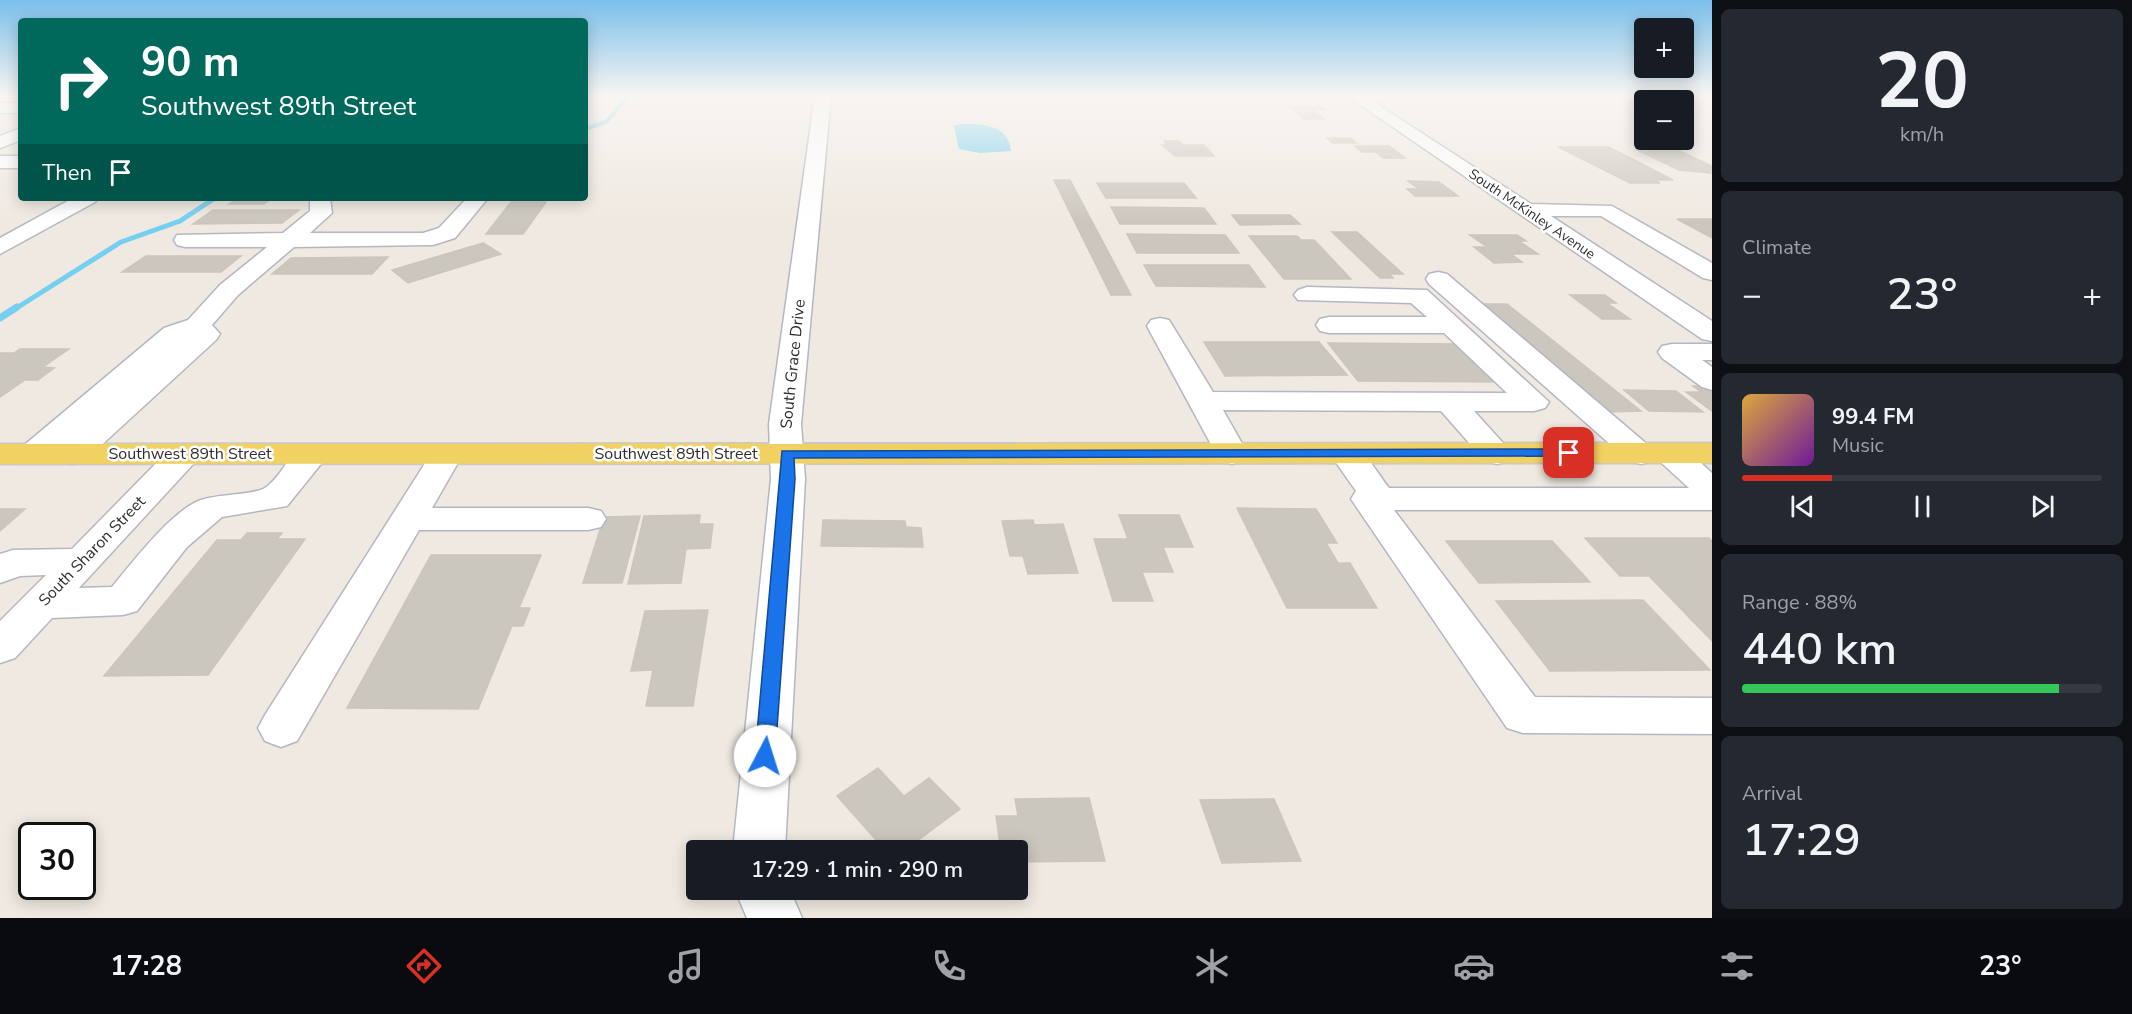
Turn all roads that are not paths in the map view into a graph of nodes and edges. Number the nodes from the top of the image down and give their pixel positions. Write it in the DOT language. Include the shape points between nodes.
graph roads {
  1 [pos="818,138"];
  2 [pos="1418,138"];
  3 [pos="0,162"];
  4 [pos="18,162"];
  5 [pos="83,201"];
  6 [pos="320,201"];
  7 [pos="475,201"];
  8 [pos="1526,210"];
  9 [pos="185,240"];
  10 [pos="288,240"];
  11 [pos="0,247"];
  12 [pos="1712,273"];
  13 [pos="1438,279"];
  14 [pos="1307,295"];
  15 [pos="1674,308"];
  16 [pos="1712,308"];
  17 [pos="1329,325"];
  18 [pos="1451,325"];
  19 [pos="1160,326"];
  20 [pos="197,327"];
  21 [pos="1712,333"];
  22 [pos="1712,352"];
  23 [pos="1712,381"];
  24 [pos="1203,401"];
  25 [pos="1449,402"];
  26 [pos="1232,453"];
  27 [pos="1346,453"];
  28 [pos="1497,453"];
  29 [pos="1655,453"];
  30 [pos="1712,453"];
  31 [pos="0,454"];
  32 [pos="34,454"];
  33 [pos="72,454"];
  34 [pos="184,454"];
  35 [pos="313,454"];
  36 [pos="447,454"];
  37 [pos="787,454"];
  38 [pos="1712,490"];
  39 [pos="1379,499"];
  40 [pos="1712,499"];
  41 [pos="408,519"];
  42 [pos="588,519"];
  43 [pos="82,561"];
  44 [pos="0,570"];
  45 [pos="41,604"];
  46 [pos="0,647"];
  47 [pos="1712,716"];
  48 [pos="281,728"];
  49 [pos="760,840"];
  50 [pos="767,900"];
  51 [pos="775,918"];
  1 -- 37 [label="street, South Grace Drive" via="785,424"];
  2 -- 8 [label="street, South McKinley Avenue"];
  3 -- 4 [label="street"];
  5 -- 11 [label="street"];
  6 -- 10 [label="street" via="321,213"];
  7 -- 10 [label="street" via="447,233 425,240"];
  8 -- 12 [label="street" via="1605,210"];
  8 -- 15 [label="street, South McKinley Avenue"];
  9 -- 10 [label="street"];
  10 -- 20 [label="street" via="229,290"];
  13 -- 29 [label="street"];
  14 -- 18 [label="street" via="1418,295"];
  15 -- 16 [label="street"];
  15 -- 21 [label="street, South McKinley Avenue"];
  17 -- 18 [label="street"];
  18 -- 25 [label="street" via="1534,402"];
  19 -- 24 [label="street"];
  20 -- 32 [label="street" via="174,334"];
  20 -- 33 [label="street" via="206,334"];
  22 -- 23 [label="street" via="1672,352"];
  24 -- 25 [label="street"];
  24 -- 26 [label="street"];
  25 -- 28 [label="street"];
  26 -- 27 [label="main road, Southwest 89th Street"];
  26 -- 37 [label="main road, Southwest 89th Street"];
  27 -- 28 [label="main road, Southwest 89th Street"];
  27 -- 39 [label="street"];
  28 -- 29 [label="main road, Southwest 89th Street"];
  29 -- 30 [label="main road, Southwest 89th Street"];
  29 -- 38 [label="street"];
  31 -- 32 [label="main road, Southwest 89th Street"];
  32 -- 33 [label="main road, Southwest 89th Street"];
  33 -- 34 [label="main road, Southwest 89th Street"];
  34 -- 35 [label="main road, Southwest 89th Street"];
  34 -- 43 [label="street, South Sharon Street"];
  35 -- 36 [label="main road, Southwest 89th Street"];
  35 -- 45 [label="street" via="275,498 211,508 174,538 123,601"];
  36 -- 37 [label="main road, Southwest 89th Street"];
  36 -- 41 [label="street"];
  37 -- 49 [label="street, South Grace Drive"];
  39 -- 40 [label="street"];
  39 -- 47 [label="street" via="1368,499 1523,715"];
  41 -- 42 [label="street"];
  41 -- 48 [label="street"];
  43 -- 44 [label="street" via="13,563"];
  43 -- 45 [label="street, South Sharon Street"];
  45 -- 46 [label="street, South Sharon Street"];
  50 -- 51 [label="street"];
}
